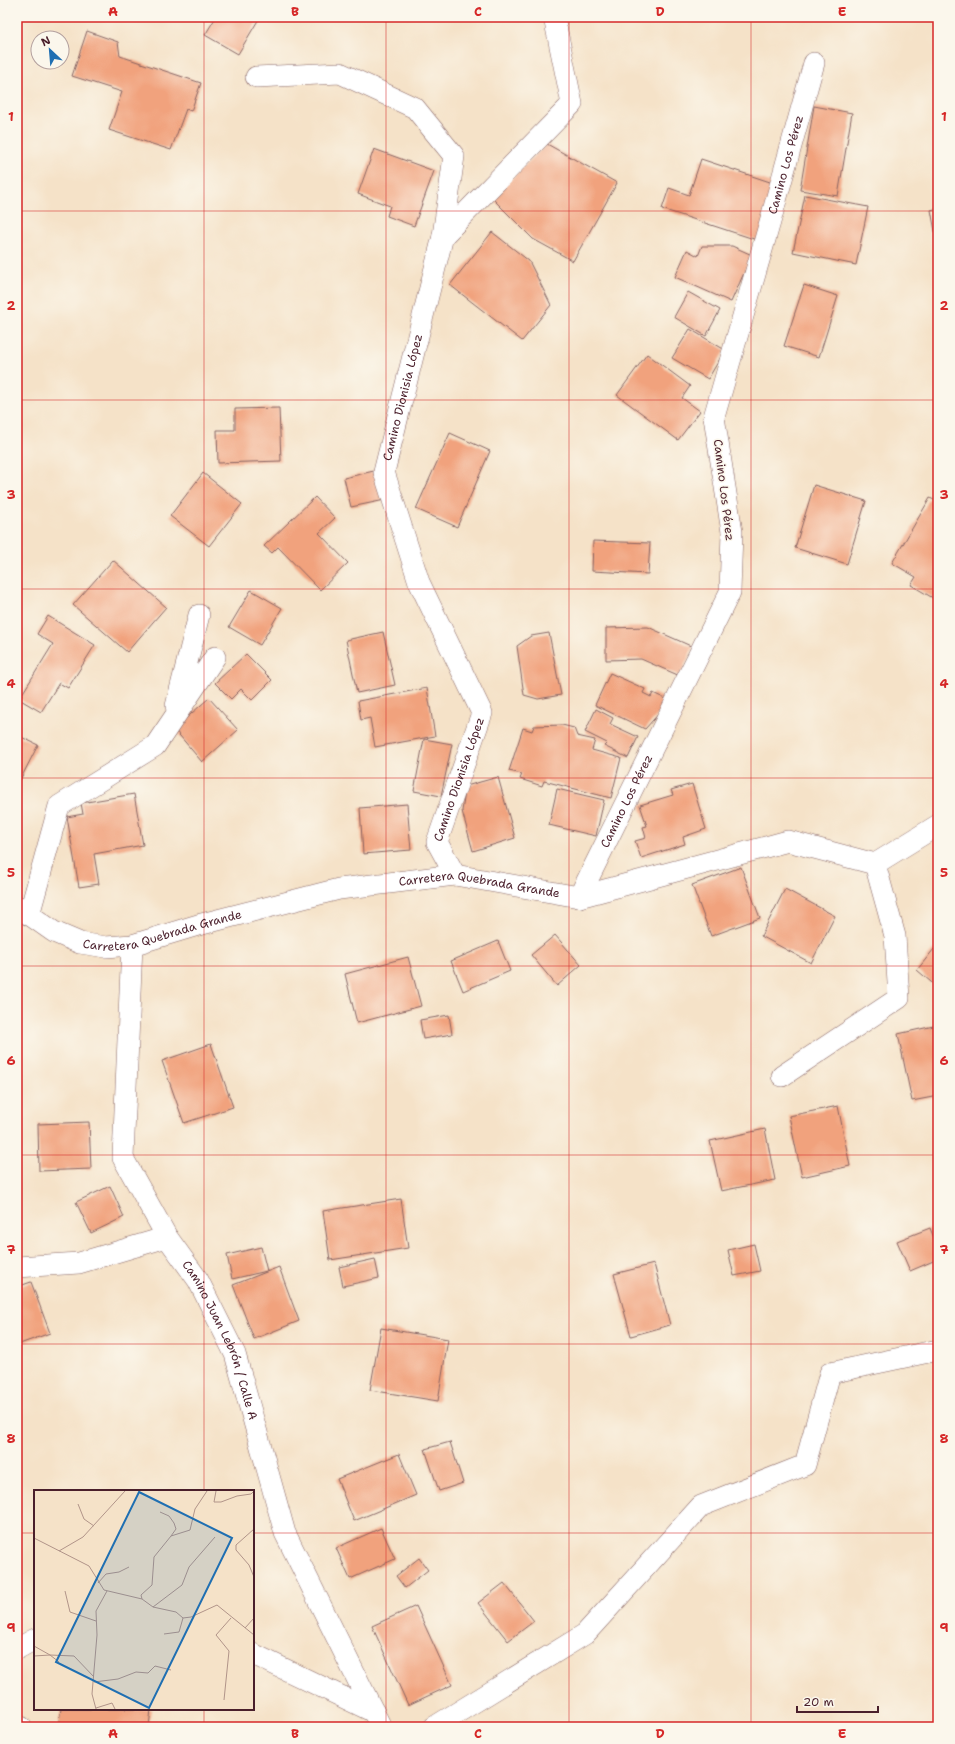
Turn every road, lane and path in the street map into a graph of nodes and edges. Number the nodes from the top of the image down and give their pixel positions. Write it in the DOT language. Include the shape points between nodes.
graph roads {
  1 [pos="554,17"];
  2 [pos="814,63"];
  3 [pos="256,77"];
  4 [pos="443,236"];
  5 [pos="199,615"];
  6 [pos="215,657"];
  7 [pos="172,720"];
  8 [pos="938,825"];
  9 [pos="875,864"];
  10 [pos="455,875"];
  11 [pos="579,896"];
  12 [pos="23,911"];
  13 [pos="132,945"];
  14 [pos="782,1076"];
  15 [pos="167,1237"];
  16 [pos="17,1267"];
  17 [pos="938,1350"];
  18 [pos="34,1640"];
  19 [pos="17,1649"];
  20 [pos="254,1655"];
  21 [pos="378,1719"];
  22 [pos="17,1726"];
  23 [pos="21,1727"];
  24 [pos="434,1727"];
  1 -- 4 [label="street" via="572,104"];
  2 -- 11 [label="street, Camino Los Pérez" via="714,417 732,532 730,592"];
  3 -- 4 [label="street, Camino Dionisia López" via="340,73 415,108 454,156"];
  4 -- 10 [label="street, Camino Dionisia López" via="384,472 419,582 482,713 437,842"];
  5 -- 7 [label="street"];
  6 -- 7 [label="street"];
  7 -- 12 [label="street" via="155,746 59,806"];
  8 -- 9 [label="street"];
  9 -- 11 [label="street, Carretera Quebrada Grande" via="788,841"];
  9 -- 14 [label="street" via="895,936 899,998"];
  10 -- 11 [label="street, Carretera Quebrada Grande"];
  10 -- 13 [label="street, Carretera Quebrada Grande" via="339,889 198,925"];
  12 -- 13 [label="street, Carretera Quebrada Grande" via="54,932 80,943 106,947"];
  13 -- 15 [label="street, Camino Juan Lebrón / Calle A" via="123,1158"];
  15 -- 16 [label="street" via="79,1264"];
  15 -- 21 [label="street, Camino Juan Lebrón / Calle A" via="198,1280 235,1354 285,1533"];
  17 -- 24 [label="street" via="830,1373 805,1465 701,1506 584,1634"];
  18 -- 19 [label="street"];
  20 -- 21 [label="street"];
  22 -- 23 [label="street"];
}
